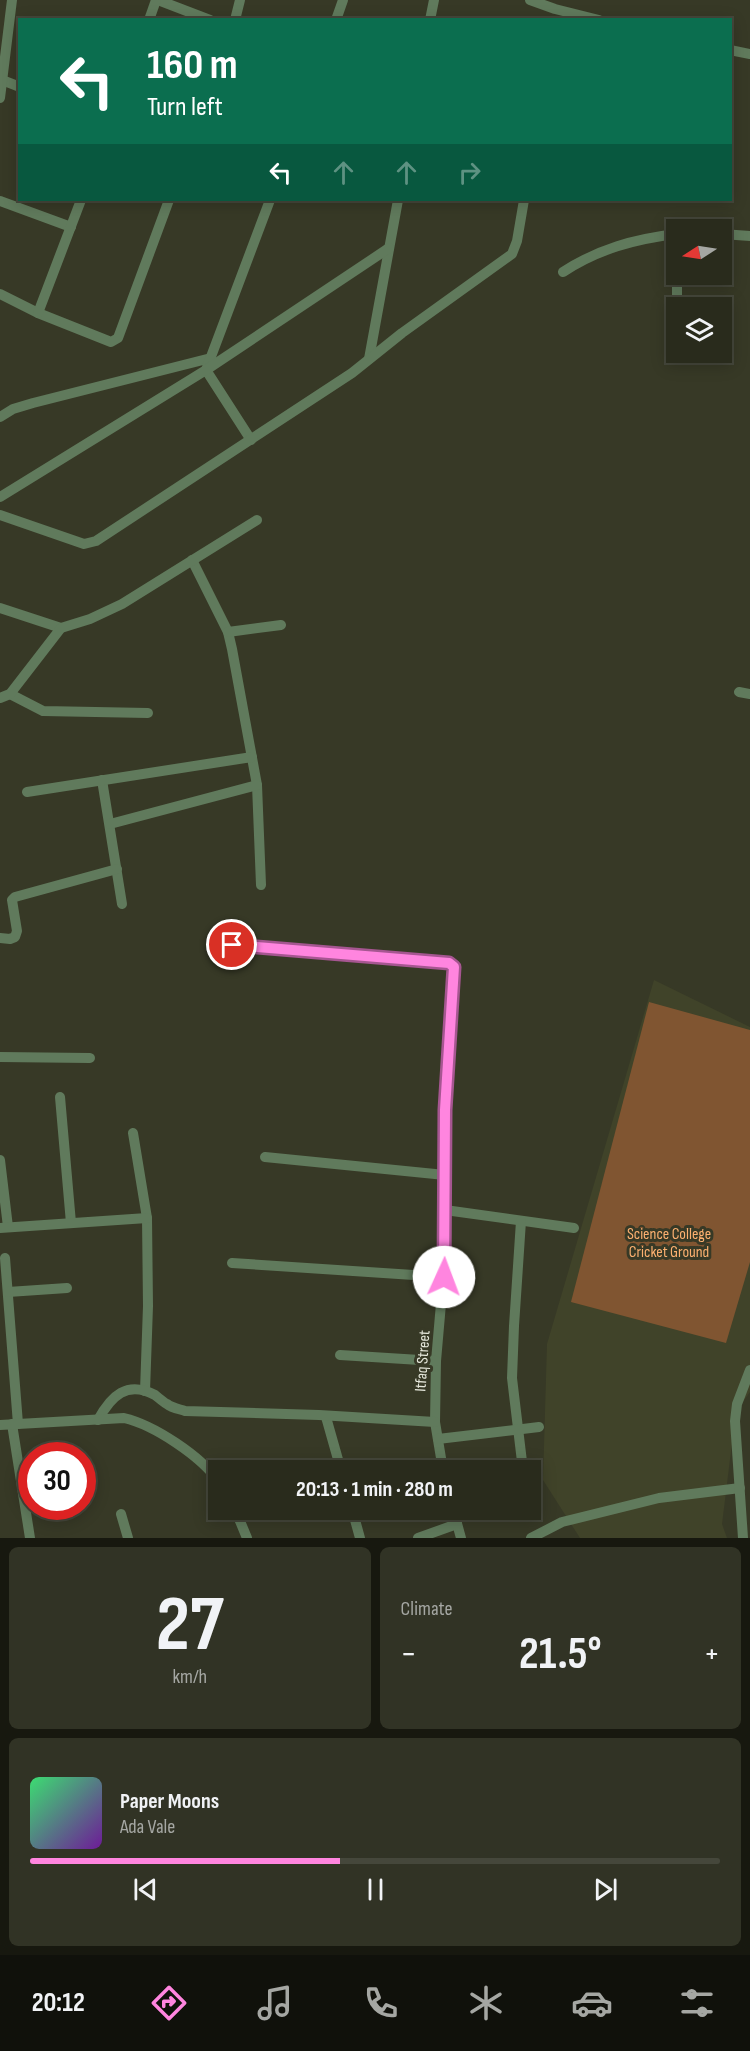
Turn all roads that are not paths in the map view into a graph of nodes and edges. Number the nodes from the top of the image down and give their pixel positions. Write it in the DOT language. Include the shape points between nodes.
graph roads {
  1 [pos="12,0"];
  2 [pos="157,0"];
  3 [pos="240,0"];
  4 [pos="343,0"];
  5 [pos="434,0"];
  6 [pos="530,0"];
  7 [pos="554,14"];
  8 [pos="150,18"];
  9 [pos="205,18"];
  10 [pos="236,18"];
  11 [pos="337,18"];
  12 [pos="430,18"];
  13 [pos="584,18"];
  14 [pos="732,50"];
  15 [pos="750,54"];
  16 [pos="2,80"];
  17 [pos="18,86"];
  18 [pos="0,98"];
  19 [pos="0,201"];
  20 [pos="81,201"];
  21 [pos="169,201"];
  22 [pos="270,201"];
  23 [pos="398,201"];
  24 [pos="524,201"];
  25 [pos="71,227"];
  26 [pos="666,235"];
  27 [pos="732,235"];
  28 [pos="750,236"];
  29 [pos="389,248"];
  30 [pos="563,272"];
  31 [pos="0,294"];
  32 [pos="38,313"];
  33 [pos="211,358"];
  34 [pos="369,359"];
  35 [pos="206,370"];
  36 [pos="0,417"];
  37 [pos="250,440"];
  38 [pos="0,497"];
  39 [pos="0,515"];
  40 [pos="257,520"];
  41 [pos="192,560"];
  42 [pos="0,608"];
  43 [pos="281,625"];
  44 [pos="62,628"];
  45 [pos="228,632"];
  46 [pos="5,696"];
  47 [pos="148,713"];
  48 [pos="252,758"];
  49 [pos="102,780"];
  50 [pos="257,785"];
  51 [pos="27,792"];
  52 [pos="110,824"];
  53 [pos="117,868"];
  54 [pos="261,885"];
  55 [pos="122,904"];
  56 [pos="0,938"];
  57 [pos="232,945"];
  58 [pos="0,1058"];
  59 [pos="90,1058"];
  60 [pos="60,1097"];
  61 [pos="134,1133"];
  62 [pos="265,1157"];
  63 [pos="0,1160"];
  64 [pos="445,1175"];
  65 [pos="445,1210"];
  66 [pos="147,1218"];
  67 [pos="521,1221"];
  68 [pos="71,1223"];
  69 [pos="4,1227"];
  70 [pos="574,1228"];
  71 [pos="5,1258"];
  72 [pos="232,1263"];
  73 [pos="444,1277"];
  74 [pos="67,1288"];
  75 [pos="8,1292"];
  76 [pos="339,1355"];
  77 [pos="436,1361"];
  78 [pos="750,1370"];
  79 [pos="145,1391"];
  80 [pos="326,1417"];
  81 [pos="98,1420"];
  82 [pos="435,1422"];
  83 [pos="15,1424"];
  84 [pos="0,1425"];
  85 [pos="539,1427"];
  86 [pos="517,1430"];
  87 [pos="438,1439"];
  88 [pos="338,1460"];
  89 [pos="441,1460"];
  90 [pos="522,1460"];
  91 [pos="208,1471"];
  92 [pos="743,1481"];
  93 [pos="122,1514"];
  94 [pos="240,1520"];
  95 [pos="355,1520"];
  96 [pos="456,1520"];
  97 [pos="457,1524"];
  98 [pos="30,1538"];
  99 [pos="128,1538"];
  100 [pos="247,1538"];
  101 [pos="360,1538"];
  102 [pos="418,1538"];
  103 [pos="461,1538"];
  104 [pos="531,1538"];
  105 [pos="743,1538"];
  1 -- 16 [label="street"];
  2 -- 8 [label="street"];
  2 -- 9 [label="street"];
  3 -- 10 [label="street"];
  4 -- 11 [label="street"];
  5 -- 12 [label="street"];
  6 -- 7 [label="street"];
  7 -- 13 [label="street"];
  14 -- 15 [label="street"];
  16 -- 17 [label="street"];
  16 -- 18 [label="street"];
  19 -- 25 [label="street"];
  20 -- 25 [label="street"];
  21 -- 32 [label="street" via="118,338 105,341"];
  22 -- 33 [label="street"];
  23 -- 29 [label="street"];
  24 -- 34 [label="street" via="512,254"];
  25 -- 32 [label="street"];
  26 -- 30 [label="street" via="614,246"];
  27 -- 28 [label="street"];
  29 -- 34 [label="street"];
  29 -- 35 [label="street"];
  31 -- 32 [label="street"];
  33 -- 35 [label="street"];
  33 -- 36 [label="street" via="33,403"];
  34 -- 37 [label="street"];
  35 -- 37 [label="street"];
  35 -- 38 [label="street"];
  37 -- 39 [label="street" via="96,541 84,544"];
  40 -- 41 [label="street"];
  41 -- 44 [label="street" via="122,604"];
  41 -- 45 [label="street"];
  42 -- 44 [label="street"];
  43 -- 45 [label="street"];
  44 -- 46 [label="street"];
  45 -- 48 [label="street"];
  46 -- 47 [label="street" via="43,711"];
  48 -- 49 [label="street"];
  48 -- 50 [label="street"];
  49 -- 51 [label="street"];
  49 -- 52 [label="street"];
  50 -- 52 [label="street"];
  50 -- 54 [label="street"];
  52 -- 53 [label="street"];
  53 -- 55 [label="street"];
  53 -- 56 [label="street" via="15,897 15,937"];
  57 -- 64 [label="street, Itfaq Street" via="449,963 454,967"];
  58 -- 59 [label="street"];
  60 -- 68 [label="street"];
  61 -- 66 [label="street"];
  62 -- 64 [label="street"];
  63 -- 69 [label="street"];
  64 -- 65 [label="street, Itfaq Street"];
  65 -- 67 [label="street"];
  65 -- 73 [label="street, Itfaq Street"];
  66 -- 68 [label="street"];
  66 -- 79 [label="street"];
  67 -- 70 [label="street"];
  67 -- 86 [label="street" via="513,1368"];
  68 -- 69 [label="street"];
  71 -- 75 [label="street"];
  72 -- 73 [label="street"];
  73 -- 77 [label="street, Itfaq Street"];
  74 -- 75 [label="street"];
  75 -- 83 [label="street"];
  76 -- 77 [label="street"];
  77 -- 82 [label="street, Itfaq Street"];
  78 -- 92 [label="street" via="735,1421"];
  79 -- 80 [label="street" via="185,1411"];
  79 -- 81 [label="street" via="120,1392 107,1403"];
  80 -- 82 [label="street"];
  80 -- 88 [label="street"];
  81 -- 83 [label="street"];
  81 -- 91 [label="street" via="124,1418 153,1428"];
  82 -- 87 [label="street, Itfaq Street"];
  83 -- 84 [label="street"];
  83 -- 98 [label="street"];
  85 -- 86 [label="street"];
  86 -- 87 [label="street"];
  86 -- 90 [label="street"];
  87 -- 89 [label="street, Itfaq Street"];
  92 -- 104 [label="street" via="562,1522"];
  92 -- 105 [label="street"];
  93 -- 99 [label="street"];
  94 -- 100 [label="street"];
  95 -- 101 [label="street"];
  96 -- 97 [label="street"];
  97 -- 102 [label="street"];
  97 -- 103 [label="street"];
}
